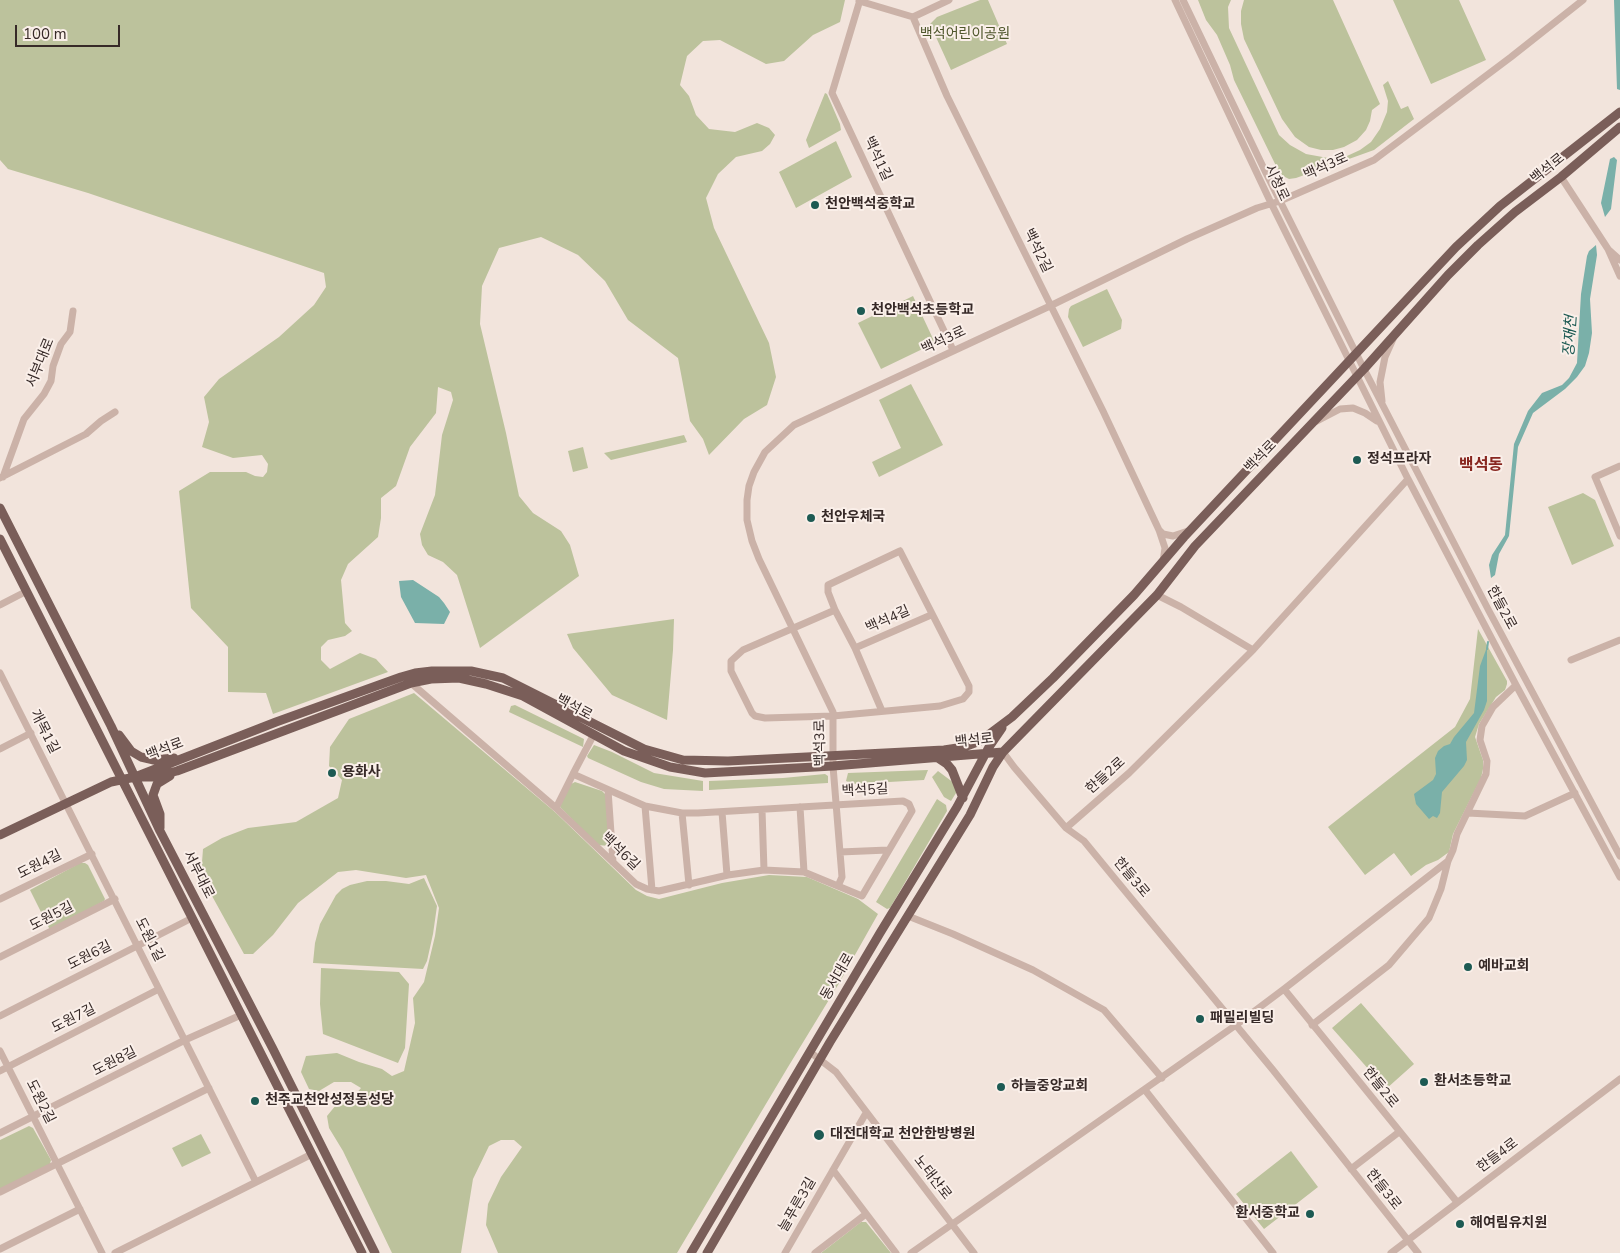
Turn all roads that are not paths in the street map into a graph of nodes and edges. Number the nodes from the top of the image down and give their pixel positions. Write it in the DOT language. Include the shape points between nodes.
graph roads {
  1 [pos="949,0"];
  2 [pos="1175,0"];
  3 [pos="1183,0"];
  4 [pos="1583,0"];
  5 [pos="860,1"];
  6 [pos="913,17"];
  7 [pos="1620,112"];
  8 [pos="1620,127"];
  9 [pos="1561,178"];
  10 [pos="1280,201"];
  11 [pos="1271,203"];
  12 [pos="1608,249"];
  13 [pos="1620,260"];
  14 [pos="1620,276"];
  15 [pos="1050,306"];
  16 [pos="73,311"];
  17 [pos="1396,333"];
  18 [pos="953,350"];
  19 [pos="1356,353"];
  20 [pos="1348,361"];
  21 [pos="1364,369"];
  22 [pos="1356,377"];
  23 [pos="1383,406"];
  24 [pos="115,412"];
  25 [pos="1312,423"];
  26 [pos="1379,423"];
  27 [pos="1620,466"];
  28 [pos="1,478"];
  29 [pos="1408,479"];
  30 [pos="0,508"];
  31 [pos="1192,528"];
  32 [pos="1159,530"];
  33 [pos="1620,536"];
  34 [pos="0,539"];
  35 [pos="1163,562"];
  36 [pos="27,591"];
  37 [pos="1157,596"];
  38 [pos="0,605"];
  39 [pos="835,610"];
  40 [pos="931,615"];
  41 [pos="792,628"];
  42 [pos="1620,640"];
  43 [pos="855,648"];
  44 [pos="1253,650"];
  45 [pos="1571,660"];
  46 [pos="0,673"];
  47 [pos="411,683"];
  48 [pos="1516,685"];
  49 [pos="882,711"];
  50 [pos="833,716"];
  51 [pos="1012,716"];
  52 [pos="111,726"];
  53 [pos="31,733"];
  54 [pos="594,734"];
  55 [pos="964,747"];
  56 [pos="0,749"];
  57 [pos="987,750"];
  58 [pos="1003,752"];
  59 [pos="833,755"];
  60 [pos="185,757"];
  61 [pos="938,758"];
  62 [pos="833,766"];
  63 [pos="177,771"];
  64 [pos="573,774"];
  65 [pos="135,777"];
  66 [pos="122,779"];
  67 [pos="608,790"];
  68 [pos="1575,793"];
  69 [pos="963,798"];
  70 [pos="66,802"];
  71 [pos="836,805"];
  72 [pos="645,806"];
  73 [pos="556,808"];
  74 [pos="800,808"];
  75 [pos="762,810"];
  76 [pos="722,812"];
  77 [pos="682,813"];
  78 [pos="1468,813"];
  79 [pos="1066,828"];
  80 [pos="160,831"];
  81 [pos="0,835"];
  82 [pos="888,850"];
  83 [pos="840,852"];
  84 [pos="92,854"];
  85 [pos="1620,856"];
  86 [pos="1448,861"];
  87 [pos="613,862"];
  88 [pos="764,870"];
  89 [pos="804,872"];
  90 [pos="727,875"];
  91 [pos="1620,878"];
  92 [pos="689,885"];
  93 [pos="838,886"];
  94 [pos="652,890"];
  95 [pos="0,899"];
  96 [pos="115,900"];
  97 [pos="908,916"];
  98 [pos="192,918"];
  99 [pos="138,945"];
  100 [pos="0,957"];
  101 [pos="160,989"];
  102 [pos="1284,989"];
  103 [pos="241,1015"];
  104 [pos="0,1016"];
  105 [pos="1236,1024"];
  106 [pos="1312,1025"];
  107 [pos="185,1040"];
  108 [pos="0,1051"];
  109 [pos="810,1052"];
  110 [pos="821,1060"];
  111 [pos="8,1067"];
  112 [pos="0,1071"];
  113 [pos="1162,1078"];
  114 [pos="1620,1079"];
  115 [pos="209,1088"];
  116 [pos="1145,1090"];
  117 [pos="866,1113"];
  118 [pos="33,1116"];
  119 [pos="1400,1132"];
  120 [pos="0,1133"];
  121 [pos="312,1154"];
  122 [pos="57,1163"];
  123 [pos="1351,1169"];
  124 [pos="833,1170"];
  125 [pos="256,1182"];
  126 [pos="0,1192"];
  127 [pos="1457,1202"];
  128 [pos="80,1209"];
  129 [pos="866,1214"];
  130 [pos="952,1224"];
  131 [pos="1408,1240"];
  132 [pos="0,1249"];
  133 [pos="102,1253"];
  134 [pos="115,1253"];
  135 [pos="362,1253"];
  136 [pos="375,1253"];
  137 [pos="691,1253"];
  138 [pos="707,1253"];
  139 [pos="785,1253"];
  140 [pos="815,1253"];
  141 [pos="896,1253"];
  142 [pos="911,1253"];
  143 [pos="974,1253"];
  144 [pos="1273,1253"];
  145 [pos="1391,1253"];
  146 [pos="1418,1253"];
  1 -- 6 [label="street"];
  2 -- 11 [label="street, 시청로"];
  3 -- 10 [label="street, 시청로"];
  4 -- 10 [label="street, 백석3로" via="1374,160"];
  5 -- 6 [label="street"];
  5 -- 18 [label="street, 백석1길" via="832,93"];
  6 -- 15 [label="street, 백석2길" via="947,96"];
  7 -- 19 [label="main road, 백석로" via="1500,206 1456,247"];
  8 -- 9 [label="main road, 백석로"];
  9 -- 12 [label="street"];
  9 -- 17 [label="main road, 백석로" via="1478,245"];
  10 -- 11 [label="street, 백석3로"];
  10 -- 19 [label="street, 시청로"];
  11 -- 15 [label="street, 백석3로" via="1187,239"];
  11 -- 20 [label="street, 시청로"];
  12 -- 13 [label="street"];
  12 -- 14 [label="street"];
  15 -- 18 [label="street, 백석3로"];
  15 -- 32 [label="street, 백석2길"];
  16 -- 28 [label="street, 서부대로" via="70,332 53,366 50,381 24,419"];
  17 -- 21 [label="main road, 백석로"];
  17 -- 23 [label="street" via="1385,357 1380,382"];
  18 -- 41 [label="street, 백석3로" via="794,425 773,443 759,462 749,486 747,520 759,559"];
  19 -- 20 [label="main road, 백석로"];
  19 -- 21 [label="street, 시청로"];
  20 -- 22 [label="street, 시청로"];
  20 -- 31 [label="main road, 백석로"];
  21 -- 22 [label="main road, 백석로"];
  21 -- 23 [label="street, 한들2로"];
  22 -- 25 [label="main road, 백석로"];
  22 -- 26 [label="street, 한들2로"];
  23 -- 85 [label="street, 한들2로"];
  24 -- 28 [label="street, 서부대로" via="86,434"];
  25 -- 26 [label="street" via="1340,409 1353,408"];
  25 -- 37 [label="main road, 백석로" via="1195,546"];
  26 -- 29 [label="street, 한들2로"];
  27 -- 33 [label="street" via="1595,477"];
  29 -- 44 [label="street, 한들2로"];
  29 -- 48 [label="street, 한들2로"];
  30 -- 52 [label="main road, 서부대로"];
  31 -- 32 [label="street" via="1173,536"];
  31 -- 35 [label="main road, 백석로"];
  32 -- 35 [label="street, 백석2길" via="1165,548"];
  34 -- 36 [label="main road, 서부대로"];
  35 -- 51 [label="main road, 백석로" via="1053,678"];
  36 -- 38 [label="street"];
  36 -- 66 [label="main road, 서부대로"];
  37 -- 44 [label="street"];
  37 -- 58 [label="main road, 백석로"];
  39 -- 40 [label="street" via="828,585 900,551"];
  39 -- 41 [label="street"];
  39 -- 43 [label="street"];
  40 -- 43 [label="street, 백석4길"];
  40 -- 49 [label="street" via="969,686 969,692 963,699 947,704"];
  41 -- 50 [label="street, 백석3로"];
  41 -- 50 [label="street" via="742,650 730,661 731,671 755,716"];
  42 -- 45 [label="street"];
  43 -- 49 [label="street"];
  44 -- 79 [label="street, 한들2로" via="1135,766"];
  46 -- 53 [label="street, 개목1길"];
  47 -- 54 [label="main road, 백석로" via="460,678 486,684 523,696"];
  47 -- 63 [label="main road, 백석로"];
  47 -- 73 [label="street, 백석6길"];
  48 -- 68 [label="street, 한들2로"];
  48 -- 78 [label="street" via="1503,696 1482,726 1480,740 1487,761 1486,774"];
  49 -- 50 [label="street"];
  50 -- 59 [label="street, 백석3로"];
  51 -- 55 [label="main road, 백석로" via="980,740"];
  51 -- 57 [label="main road, 동서대로"];
  52 -- 60 [label="main road" via="131,751 141,757 154,760"];
  52 -- 65 [label="main road, 서부대로"];
  53 -- 56 [label="street"];
  53 -- 70 [label="street, 개목1길"];
  54 -- 62 [label="main road, 백석로" via="624,750 670,767 705,773"];
  54 -- 64 [label="street"];
  55 -- 57 [label="main road"];
  55 -- 59 [label="main road, 백석로"];
  57 -- 58 [label="main road, 백석로"];
  57 -- 61 [label="main road, 백석로"];
  57 -- 69 [label="main road, 동서대로"];
  58 -- 79 [label="street, 한들3로"];
  58 -- 97 [label="main road, 동서대로" via="970,815"];
  59 -- 60 [label="main road, 백석로" via="702,762 669,757 644,749 503,678 453,670 401,677"];
  59 -- 62 [label="street, 백석3로"];
  60 -- 65 [label="main road, 백석로"];
  61 -- 62 [label="main road, 백석로"];
  61 -- 69 [label="main road" via="952,770"];
  62 -- 71 [label="street, 백석3로"];
  63 -- 65 [label="main road, 백석로" via="153,777"];
  63 -- 80 [label="main road" via="154,789"];
  64 -- 67 [label="street, 백석5길"];
  64 -- 73 [label="street"];
  65 -- 66 [label="main road, 백석로"];
  65 -- 80 [label="main road, 서부대로"];
  66 -- 70 [label="main road, 백석로"];
  66 -- 98 [label="main road, 서부대로"];
  67 -- 72 [label="street, 백석5길"];
  67 -- 87 [label="street"];
  68 -- 78 [label="street" via="1525,816"];
  68 -- 91 [label="street, 한들2로"];
  69 -- 109 [label="main road, 동서대로"];
  70 -- 81 [label="main road, 백석로"];
  70 -- 84 [label="street, 도원1길"];
  71 -- 74 [label="street, 백석5길"];
  71 -- 82 [label="street, 백석5길" via="902,801 909,804 912,811"];
  71 -- 83 [label="street, 백석3로"];
  72 -- 77 [label="street, 백석5길"];
  72 -- 94 [label="street"];
  73 -- 87 [label="street, 백석6길"];
  74 -- 75 [label="street, 백석5길"];
  74 -- 89 [label="street"];
  75 -- 76 [label="street, 백석5길"];
  75 -- 88 [label="street"];
  76 -- 77 [label="street, 백석5길"];
  76 -- 90 [label="street"];
  77 -- 92 [label="street"];
  78 -- 86 [label="street"];
  79 -- 105 [label="street, 한들3로" via="1084,841"];
  80 -- 136 [label="main road, 서부대로"];
  82 -- 83 [label="street"];
  82 -- 93 [label="street, 백석5길" via="862,896"];
  83 -- 93 [label="street, 백석3로" via="842,877"];
  84 -- 95 [label="street, 도원4길"];
  84 -- 96 [label="street, 도원1길"];
  86 -- 102 [label="street"];
  86 -- 106 [label="street" via="1429,918 1389,965"];
  87 -- 94 [label="street, 백석6길" via="636,884"];
  88 -- 89 [label="street"];
  88 -- 90 [label="street"];
  89 -- 93 [label="street"];
  90 -- 92 [label="street"];
  92 -- 94 [label="street"];
  96 -- 99 [label="street, 도원1길"];
  96 -- 100 [label="street, 도원5길"];
  97 -- 110 [label="main road, 동서대로"];
  97 -- 113 [label="street" via="1033,970 1104,1010"];
  98 -- 99 [label="street, 도원6길"];
  98 -- 103 [label="main road, 서부대로"];
  99 -- 101 [label="street, 도원1길"];
  99 -- 104 [label="street, 도원6길"];
  101 -- 107 [label="street, 도원1길"];
  101 -- 111 [label="street, 도원7길"];
  102 -- 105 [label="street"];
  102 -- 106 [label="street, 한들2로"];
  103 -- 107 [label="street, 도원8길"];
  103 -- 121 [label="main road, 서부대로"];
  105 -- 113 [label="street"];
  105 -- 123 [label="street, 한들3로"];
  106 -- 119 [label="street, 한들2로"];
  107 -- 115 [label="street, 도원1길"];
  107 -- 118 [label="street, 도원8길"];
  108 -- 111 [label="street, 도원2길"];
  109 -- 110 [label="street, 노태산로"];
  109 -- 137 [label="main road, 동서대로"];
  110 -- 117 [label="street, 노태산로" via="836,1072"];
  110 -- 138 [label="main road, 동서대로"];
  111 -- 112 [label="street, 도원7길"];
  111 -- 118 [label="street, 도원2길"];
  113 -- 116 [label="street"];
  114 -- 127 [label="street, 한들4로"];
  115 -- 122 [label="street"];
  115 -- 125 [label="street, 도원1길"];
  116 -- 130 [label="street"];
  116 -- 144 [label="street"];
  117 -- 124 [label="street, 늘푸른3길"];
  117 -- 130 [label="street, 노태산로"];
  118 -- 120 [label="street, 도원8길"];
  118 -- 122 [label="street, 도원2길"];
  119 -- 123 [label="street"];
  119 -- 127 [label="street, 한들2로"];
  121 -- 125 [label="street"];
  121 -- 135 [label="main road, 서부대로"];
  122 -- 126 [label="street"];
  122 -- 128 [label="street, 도원2길"];
  123 -- 131 [label="street, 한들3로"];
  124 -- 129 [label="street, 늘푸른3길"];
  124 -- 139 [label="street, 늘푸른3길"];
  125 -- 134 [label="street"];
  127 -- 131 [label="street, 한들4로"];
  128 -- 132 [label="street"];
  128 -- 133 [label="street, 도원2길"];
  129 -- 140 [label="street"];
  129 -- 141 [label="street, 늘푸른3길"];
  130 -- 142 [label="street"];
  130 -- 143 [label="street, 노태산로"];
  131 -- 145 [label="street, 한들4로"];
  131 -- 146 [label="street, 한들3로"];
}
